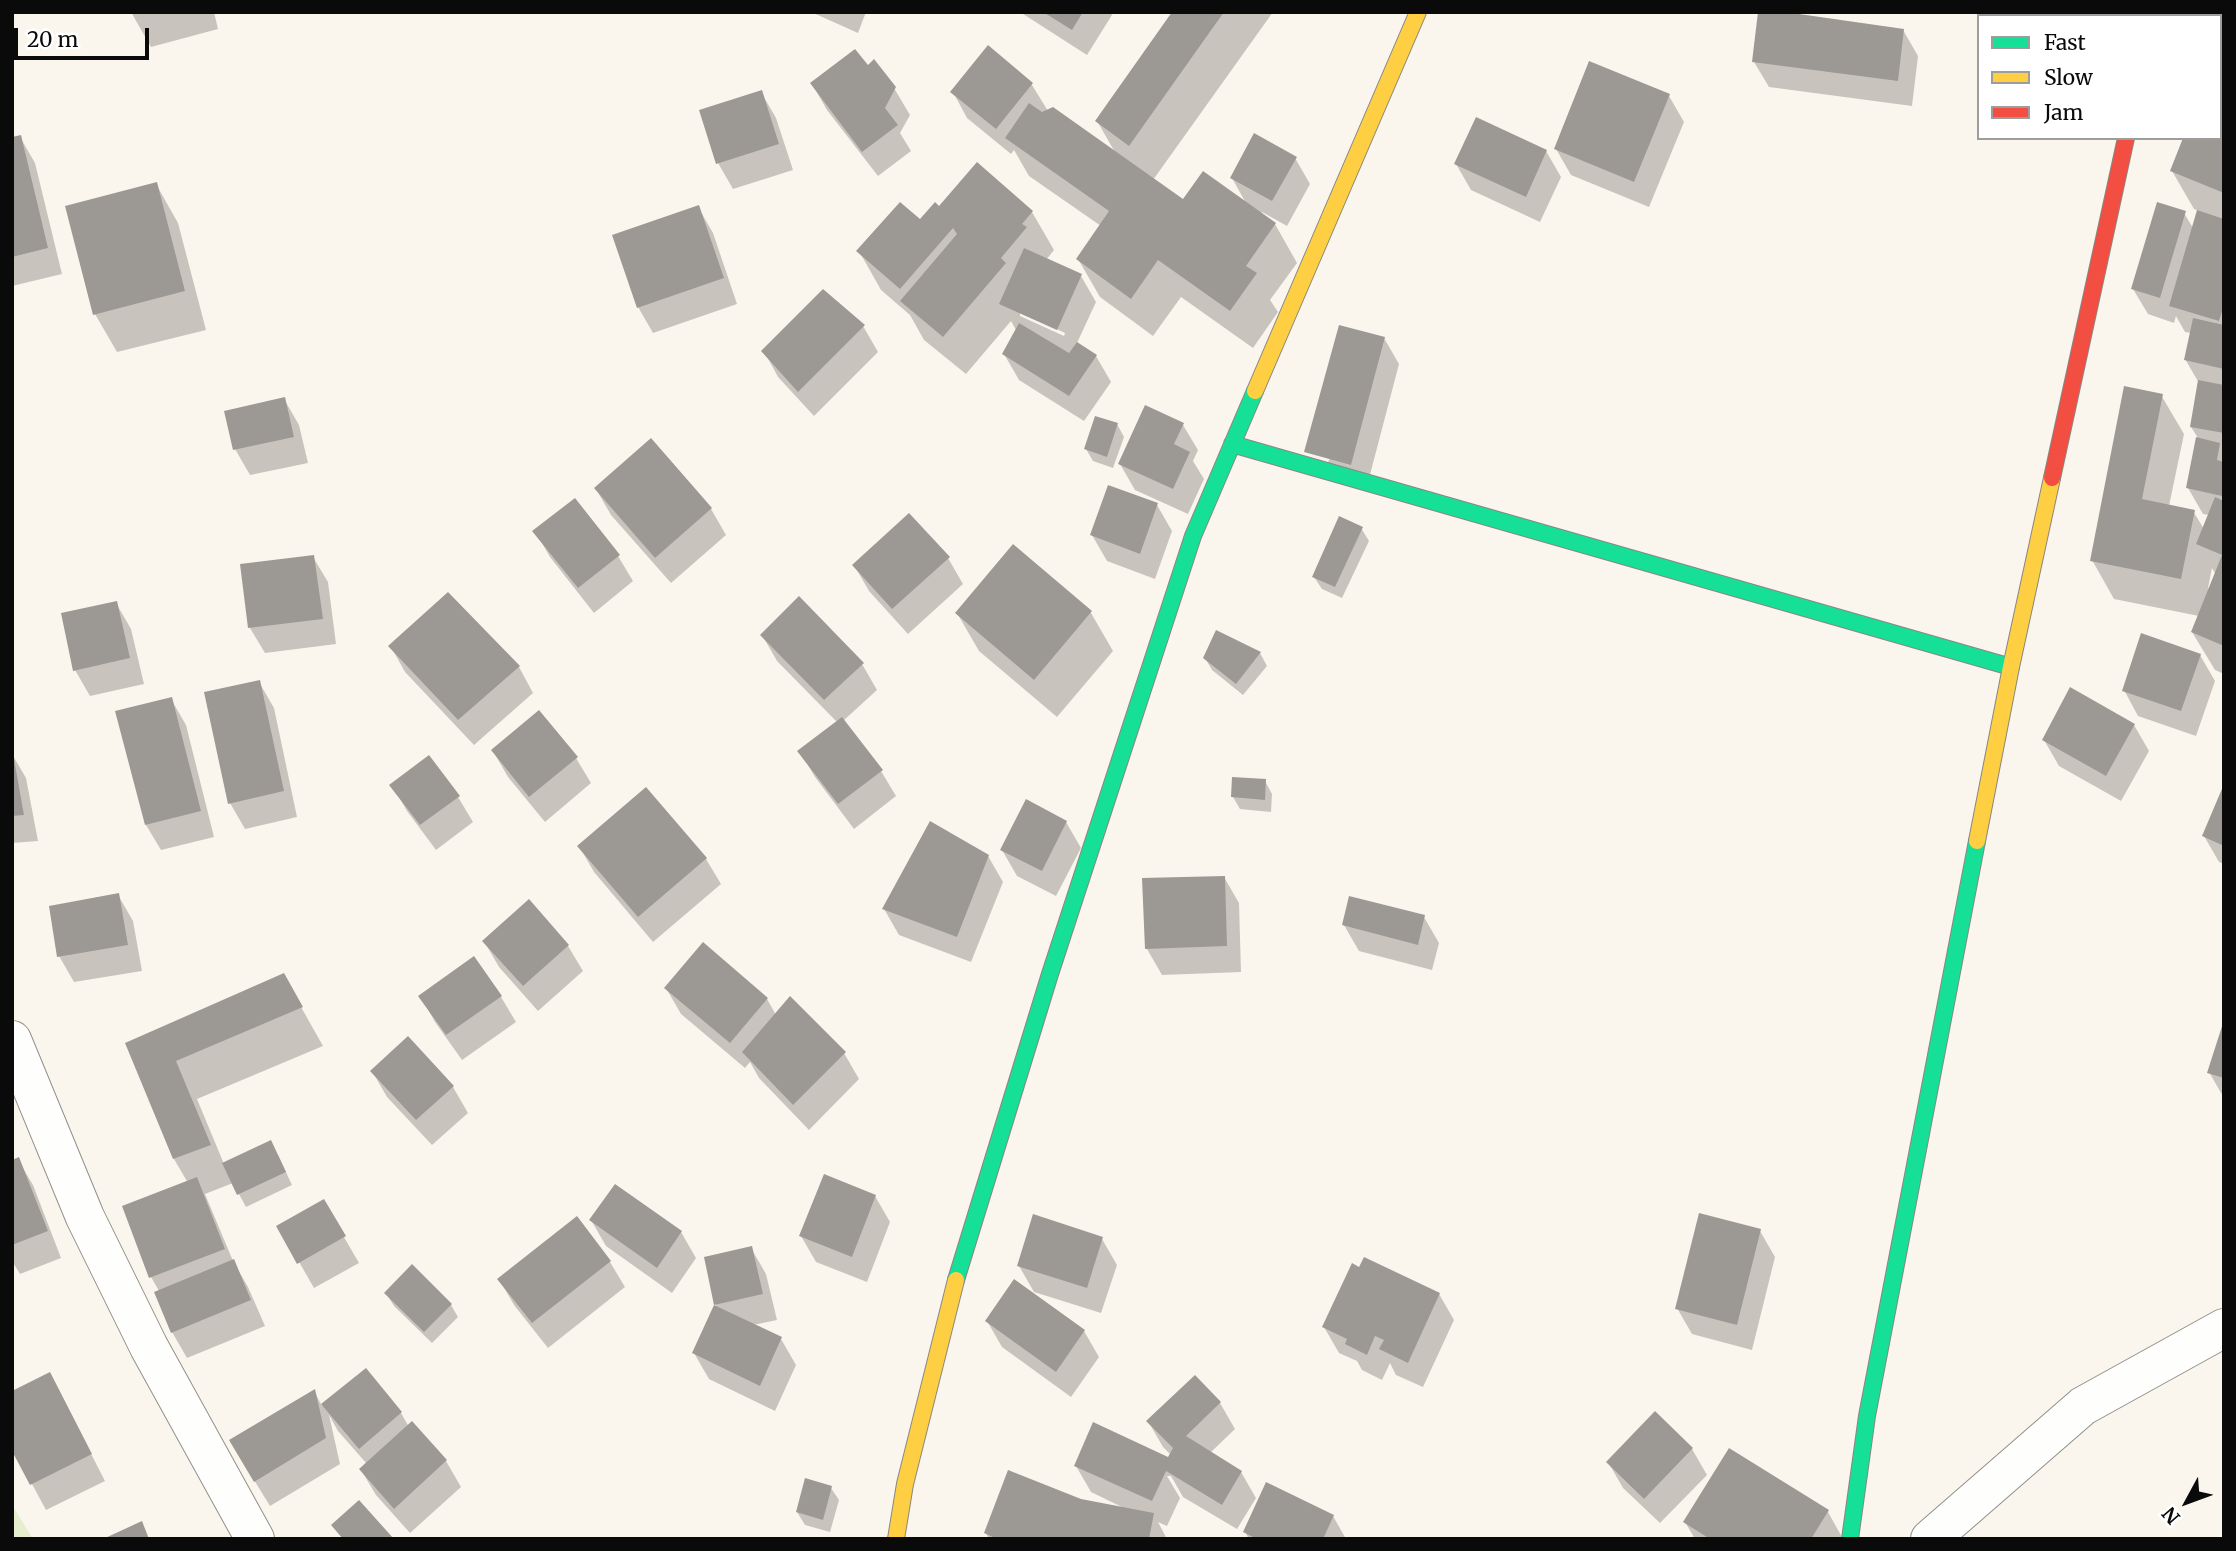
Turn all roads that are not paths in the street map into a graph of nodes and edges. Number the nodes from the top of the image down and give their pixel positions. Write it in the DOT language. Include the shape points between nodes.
graph roads {
  1 [pos="1418,12"];
  2 [pos="2126,140"];
  3 [pos="1233,444"];
  4 [pos="2011,667"];
  5 [pos="12,1040"];
  6 [pos="2224,1328"];
  7 [pos="255,1539"];
  8 [pos="895,1539"];
  9 [pos="1850,1539"];
  10 [pos="1930,1539"];
  1 -- 3 [label="street"];
  2 -- 4 [label="street"];
  3 -- 4 [label="street"];
  3 -- 8 [label="street" via="1193,536 964,1249"];
  4 -- 9 [label="street" via="1867,1416"];
  5 -- 7 [label="street" via="91,1228 149,1347"];
  6 -- 10 [label="street" via="2083,1406"];
}
